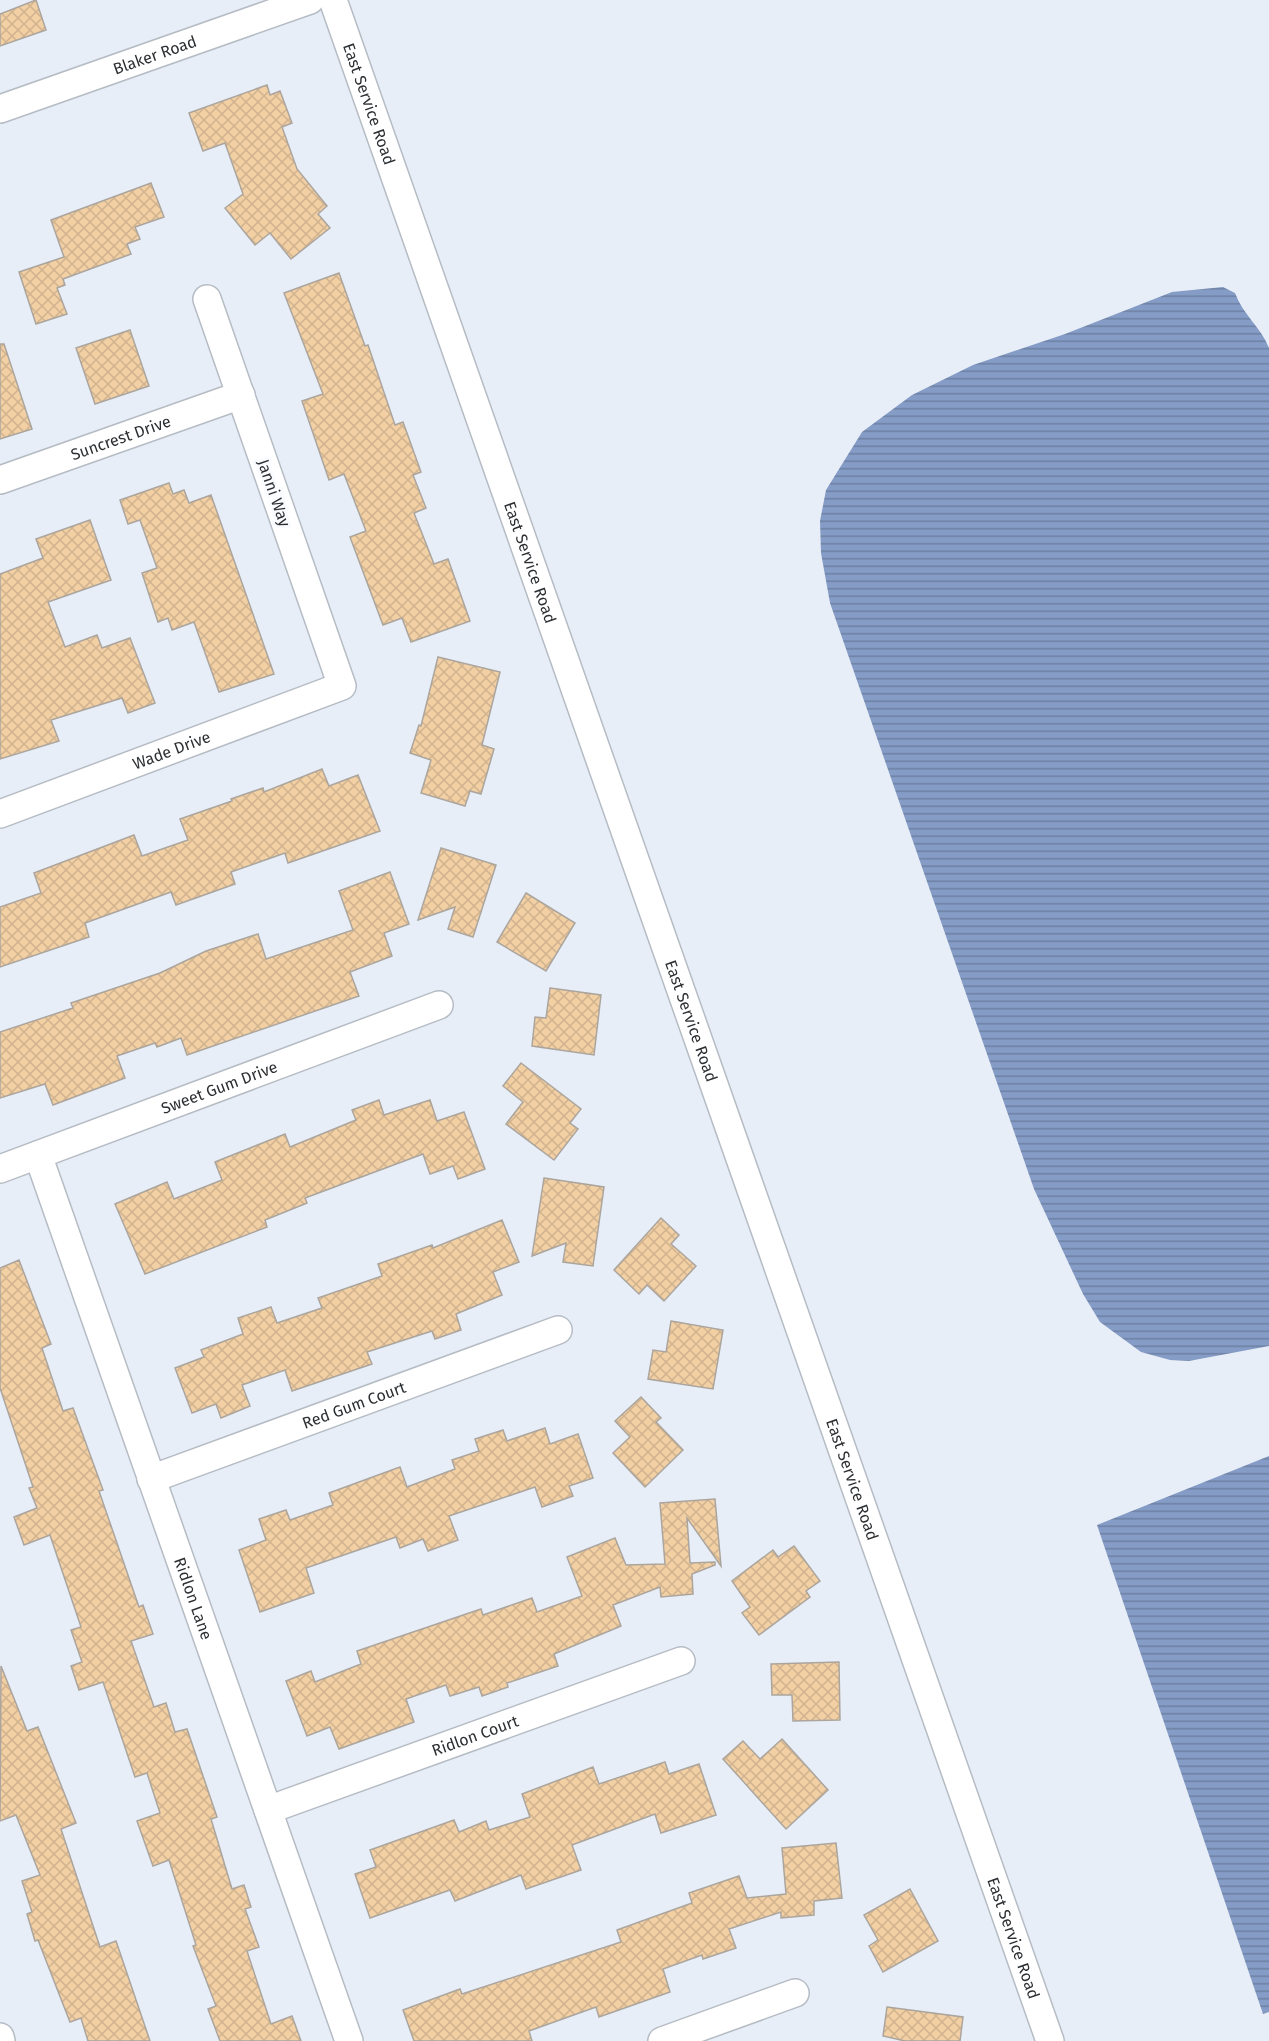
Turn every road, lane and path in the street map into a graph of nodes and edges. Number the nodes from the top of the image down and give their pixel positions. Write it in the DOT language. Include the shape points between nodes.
graph roads {
  1 [pos="310,0"];
  2 [pos="333,0"];
  3 [pos="0,109"];
  4 [pos="207,299"];
  5 [pos="241,396"];
  6 [pos="0,480"];
  7 [pos="342,687"];
  8 [pos="0,814"];
  9 [pos="439,1005"];
  10 [pos="38,1155"];
  11 [pos="0,1169"];
  12 [pos="558,1330"];
  13 [pos="151,1479"];
  14 [pos="681,1661"];
  15 [pos="268,1810"];
  16 [pos="795,1993"];
  17 [pos="349,2041"];
  18 [pos="662,2041"];
  19 [pos="1050,2041"];
  1 -- 3 [label="street, Blaker Road"];
  2 -- 19 [label="street, East Service Road"];
  4 -- 5 [label="street, Janni Way"];
  5 -- 6 [label="street, Suncrest Drive"];
  5 -- 7 [label="street, Janni Way"];
  7 -- 8 [label="street, Wade Drive"];
  9 -- 10 [label="street, Sweet Gum Drive"];
  10 -- 11 [label="street, Sweet Gum Drive"];
  10 -- 13 [label="street, Ridlon Lane"];
  12 -- 13 [label="street, Red Gum Court"];
  13 -- 15 [label="street, Ridlon Lane"];
  14 -- 15 [label="street, Ridlon Court"];
  15 -- 17 [label="street, Ridlon Lane"];
  16 -- 18 [label="street"];
}
